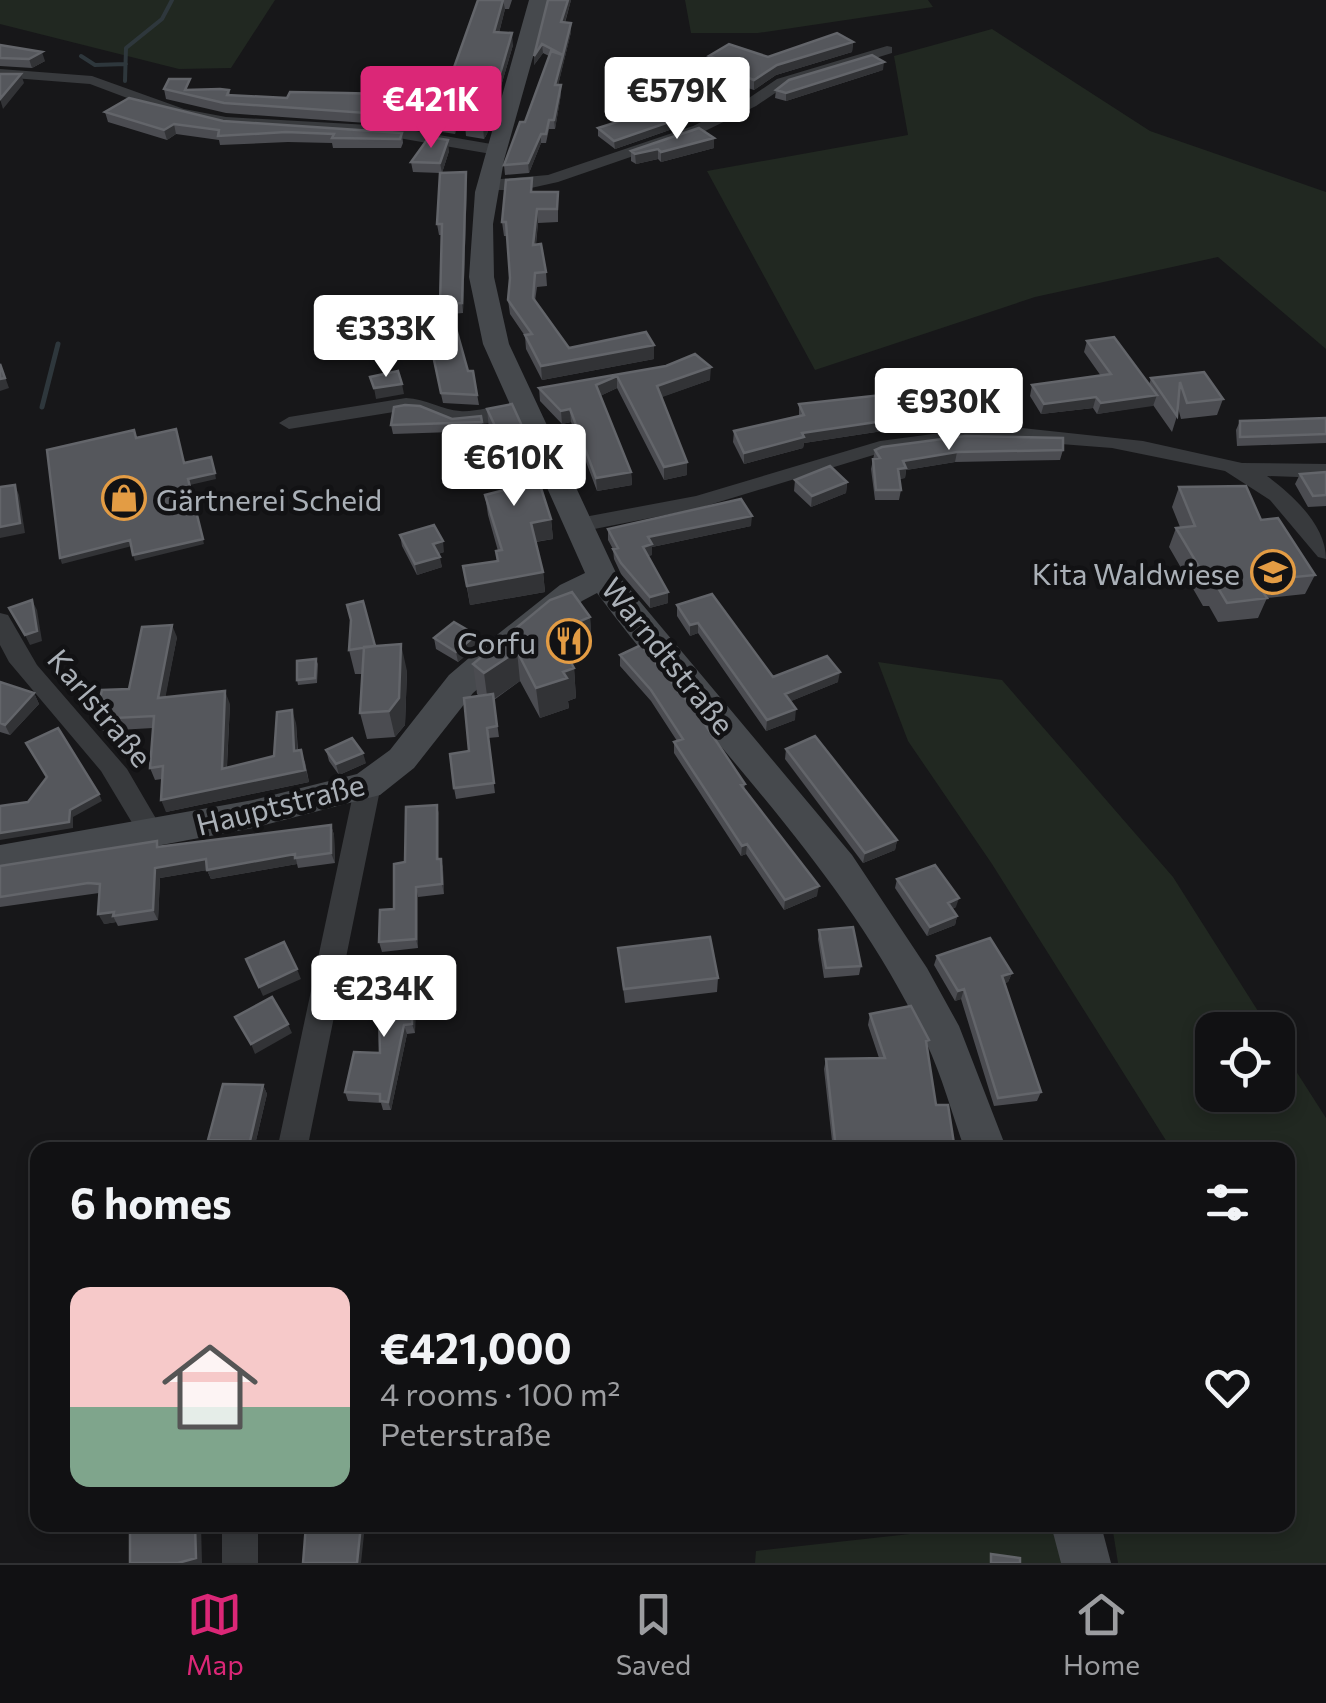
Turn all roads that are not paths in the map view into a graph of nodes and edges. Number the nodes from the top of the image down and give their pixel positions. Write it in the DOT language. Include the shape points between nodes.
graph roads {
  1 [pos="539,0"];
  2 [pos="886,50"];
  3 [pos="0,73"];
  4 [pos="497,150"];
  5 [pos="489,185"];
  6 [pos="546,390"];
  7 [pos="521,402"];
  8 [pos="288,422"];
  9 [pos="1229,467"];
  10 [pos="1326,471"];
  11 [pos="578,524"];
  12 [pos="1326,552"];
  13 [pos="602,576"];
  14 [pos="0,621"];
  15 [pos="368,785"];
  16 [pos="152,834"];
  17 [pos="0,860"];
  18 [pos="294,1142"];
  19 [pos="983,1142"];
  20 [pos="240,1532"];
  21 [pos="1078,1532"];
  22 [pos="240,1563"];
  23 [pos="1086,1563"];
  1 -- 4 [label="main road, Warndtstraße"];
  2 -- 5 [label="street" via="782,82 698,128 552,178"];
  3 -- 4 [label="street" via="92,80 180,113 226,122 387,130"];
  4 -- 5 [label="main road, Warndtstraße"];
  5 -- 7 [label="main road, Warndtstraße" via="480,253 488,315"];
  6 -- 7 [label="street"];
  7 -- 8 [label="street" via="455,418 425,405 394,404"];
  7 -- 11 [label="main road, Warndtstraße"];
  9 -- 10 [label="street"];
  9 -- 11 [label="street" via="1078,436 963,434 823,461 644,516"];
  9 -- 12 [label="street" via="1281,498"];
  11 -- 13 [label="main road, Warndtstraße"];
  13 -- 15 [label="main road, Hauptstraße" via="494,654 461,684 402,759"];
  13 -- 19 [label="main road, Warndtstraße" via="840,866 945,1039"];
  14 -- 16 [label="street, Karlstraße" via="30,676 124,783"];
  15 -- 16 [label="main road, Hauptstraße"];
  15 -- 18 [label="street"];
  16 -- 17 [label="main road, Hauptstraße"];
  20 -- 22 [label="street"];
  21 -- 23 [label="main road"];
}
